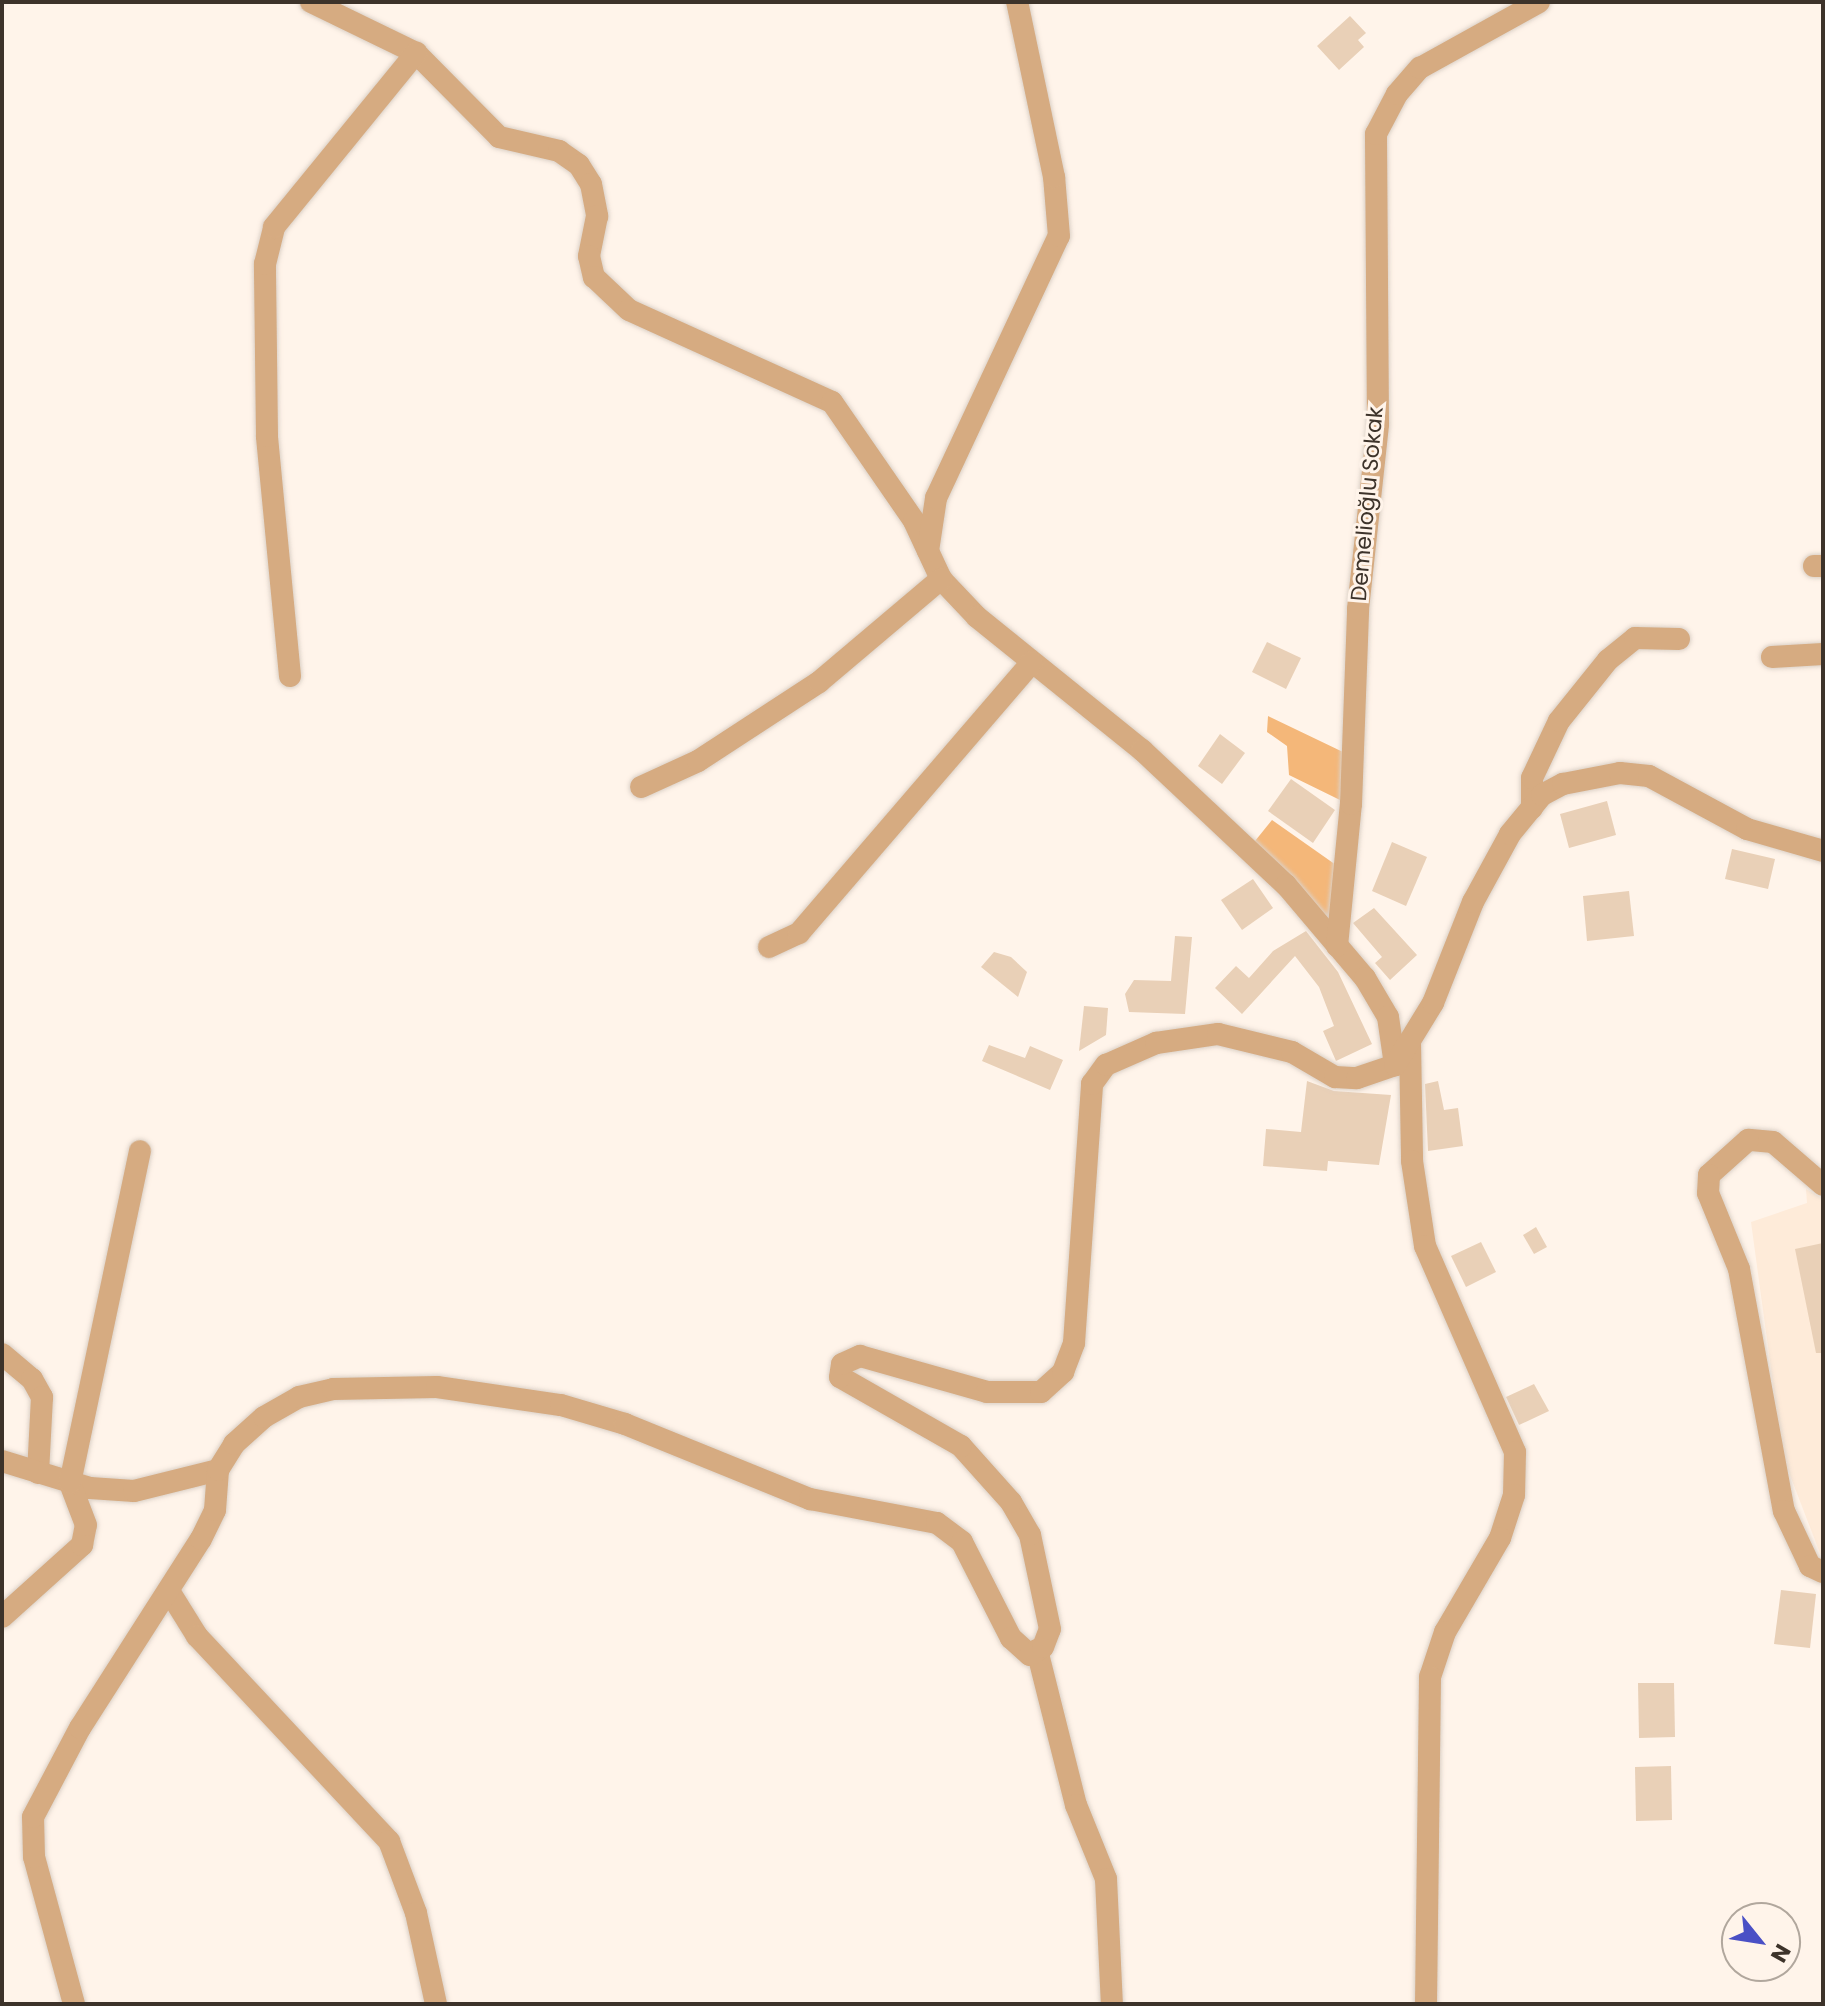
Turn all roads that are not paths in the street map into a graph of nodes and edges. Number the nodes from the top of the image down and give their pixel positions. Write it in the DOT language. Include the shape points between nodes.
graph roads {
  1 [pos="311,2"];
  2 [pos="1017,2"];
  3 [pos="1539,2"];
  4 [pos="416,53"];
  5 [pos="928,551"];
  6 [pos="941,579"];
  7 [pos="1679,639"];
  8 [pos="1823,654"];
  9 [pos="1772,657"];
  10 [pos="1032,662"];
  11 [pos="290,676"];
  12 [pos="641,787"];
  13 [pos="1532,808"];
  14 [pos="1823,851"];
  15 [pos="1337,946"];
  16 [pos="769,947"];
  17 [pos="1410,1042"];
  18 [pos="1395,1065"];
  19 [pos="140,1151"];
  20 [pos="1823,1185"];
  21 [pos="2,1354"];
  22 [pos="2,1461"];
  23 [pos="218,1470"];
  24 [pos="38,1473"];
  25 [pos="70,1483"];
  26 [pos="1823,1572"];
  27 [pos="169,1591"];
  28 [pos="2,1617"];
  29 [pos="1037,1650"];
  30 [pos="74,2004"];
  31 [pos="436,2004"];
  32 [pos="1112,2004"];
  33 [pos="1426,2004"];
  1 -- 4 [label="street"];
  2 -- 5 [label="street" via="1054,177 1059,236 936,498"];
  3 -- 15 [label="street, Demelioğlu Sokak" via="1420,68 1397,94 1376,134 1378,424 1358,609 1351,804"];
  4 -- 5 [label="street" via="499,137 559,151 579,165 591,184 597,216 589,256 594,277 612,296 743,367 832,402"];
  4 -- 11 [label="street" via="274,227 265,264 267,436"];
  5 -- 6 [label="street"];
  6 -- 10 [label="street"];
  6 -- 12 [label="street" via="819,682 698,761"];
  7 -- 13 [label="street" via="1635,638 1608,660 1559,721 1532,778"];
  8 -- 9 [label="street"];
  10 -- 15 [label="street" via="1142,750 1286,885"];
  10 -- 16 [label="street" via="799,933"];
  13 -- 14 [label="street" via="1542,795 1578,780 1649,776 1747,829"];
  13 -- 17 [label="street" via="1473,902"];
  15 -- 18 [label="street" via="1388,1017"];
  17 -- 18 [label="street"];
  17 -- 33 [label="street" via="1412,1161 1425,1246 1515,1452 1514,1495 1500,1538 1445,1632 1430,1677"];
  18 -- 29 [label="street" via="1357,1078 1335,1077 1292,1052 1218,1034 1128,1052 1106,1065 1092,1084 1074,1343 1063,1372 1041,1392 987,1392 860,1356 842,1364 840,1377 860,1391 961,1446 1011,1502 1030,1535 1050,1629"];
  19 -- 25 [label="street"];
  20 -- 26 [label="street" via="1773,1142 1748,1140 1709,1175 1708,1193 1739,1269 1784,1511 1810,1566"];
  21 -- 24 [label="street" via="42,1397"];
  22 -- 24 [label="street"];
  23 -- 25 [label="street" via="134,1491"];
  23 -- 27 [label="street" via="215,1510"];
  23 -- 29 [label="street" via="234,1444 264,1417 299,1397 333,1389 437,1387 561,1405 653,1435 753,1481 810,1499 937,1523 962,1542 1011,1638 1030,1655"];
  24 -- 25 [label="street"];
  25 -- 28 [label="street" via="86,1525 82,1545"];
  27 -- 30 [label="street" via="80,1728 33,1817 34,1857"];
  27 -- 31 [label="street" via="197,1636 389,1841 416,1913"];
  29 -- 32 [label="street" via="1076,1805 1106,1879"];
}
